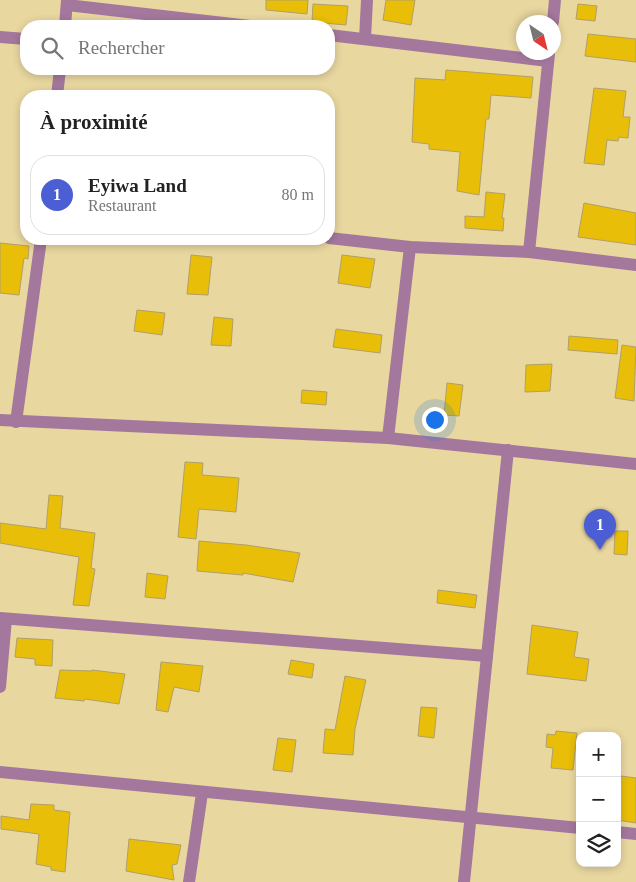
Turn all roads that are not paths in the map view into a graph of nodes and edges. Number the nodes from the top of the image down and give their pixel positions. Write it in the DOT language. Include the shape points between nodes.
graph roads {
  1 [pos="367,0"];
  2 [pos="555,0"];
  3 [pos="67,3"];
  4 [pos="554,15"];
  5 [pos="66,20"];
  6 [pos="202,20"];
  7 [pos="335,36"];
  8 [pos="0,37"];
  9 [pos="20,39"];
  10 [pos="365,39"];
  11 [pos="516,53"];
  12 [pos="549,60"];
  13 [pos="59,75"];
  14 [pos="58,90"];
  15 [pos="335,239"];
  16 [pos="40,245"];
  17 [pos="410,247"];
  18 [pos="529,252"];
  19 [pos="636,265"];
  20 [pos="0,420"];
  21 [pos="16,422"];
  22 [pos="388,438"];
  23 [pos="508,450"];
  24 [pos="636,464"];
  25 [pos="3,619"];
  26 [pos="487,656"];
  27 [pos="0,688"];
  28 [pos="0,772"];
  29 [pos="202,793"];
  30 [pos="470,817"];
  31 [pos="576,828"];
  32 [pos="621,832"];
  33 [pos="636,834"];
  34 [pos="189,882"];
  35 [pos="464,882"];
  1 -- 10 [label="street"];
  2 -- 4 [label="street"];
  3 -- 5 [label="street"];
  3 -- 6 [label="street"];
  7 -- 10 [label="street"];
  8 -- 9 [label="street"];
  10 -- 11 [label="street"];
  12 -- 18 [label="street"];
  13 -- 14 [label="street"];
  15 -- 17 [label="street"];
  16 -- 21 [label="street"];
  17 -- 18 [label="street"];
  17 -- 22 [label="street"];
  18 -- 19 [label="street"];
  20 -- 21 [label="street"];
  21 -- 22 [label="street"];
  22 -- 23 [label="street"];
  23 -- 24 [label="street"];
  23 -- 26 [label="street"];
  25 -- 26 [label="street"];
  25 -- 27 [label="street"];
  26 -- 30 [label="street"];
  28 -- 29 [label="street"];
  29 -- 30 [label="street"];
  29 -- 34 [label="street"];
  30 -- 31 [label="street"];
  30 -- 35 [label="street"];
  32 -- 33 [label="street"];
}
